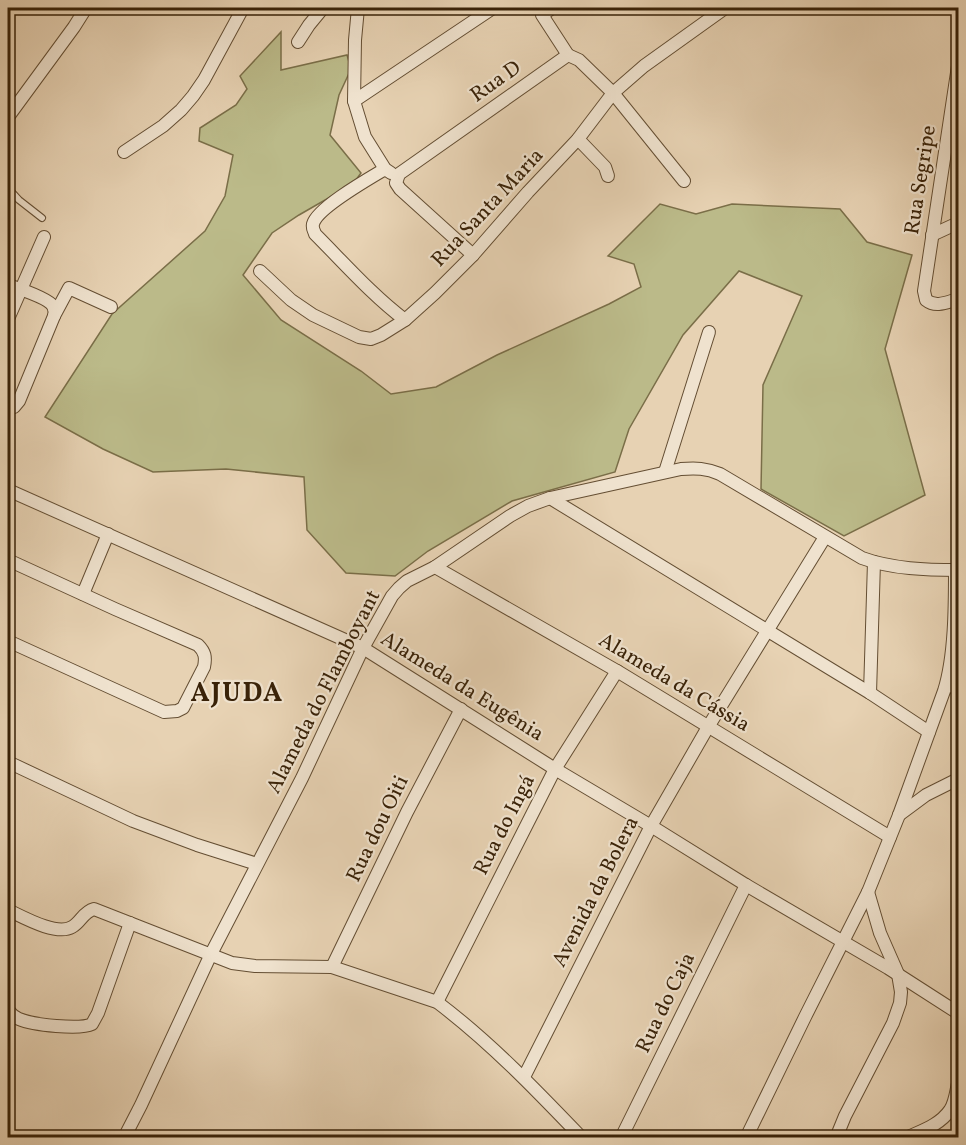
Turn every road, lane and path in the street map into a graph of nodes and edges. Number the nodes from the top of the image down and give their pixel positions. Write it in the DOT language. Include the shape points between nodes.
graph roads {
  1 [pos="86,8"];
  2 [pos="243,8"];
  3 [pos="322,8"];
  4 [pos="358,8"];
  5 [pos="493,8"];
  6 [pos="725,8"];
  7 [pos="543,10"];
  8 [pos="298,42"];
  9 [pos="568,55"];
  10 [pos="958,66"];
  11 [pos="613,93"];
  12 [pos="354,101"];
  13 [pos="8,117"];
  14 [pos="578,140"];
  15 [pos="124,152"];
  16 [pos="385,169"];
  17 [pos="608,176"];
  18 [pos="397,177"];
  19 [pos="684,181"];
  20 [pos="8,188"];
  21 [pos="42,218"];
  22 [pos="958,223"];
  23 [pos="932,235"];
  24 [pos="44,237"];
  25 [pos="472,255"];
  26 [pos="260,271"];
  27 [pos="14,287"];
  28 [pos="958,299"];
  29 [pos="111,307"];
  30 [pos="53,310"];
  31 [pos="8,319"];
  32 [pos="405,320"];
  33 [pos="709,332"];
  34 [pos="11,407"];
  35 [pos="665,472"];
  36 [pos="8,490"];
  37 [pos="550,498"];
  38 [pos="108,534"];
  39 [pos="825,537"];
  40 [pos="8,560"];
  41 [pos="873,562"];
  42 [pos="435,567"];
  43 [pos="957,570"];
  44 [pos="83,594"];
  45 [pos="767,631"];
  46 [pos="8,641"];
  47 [pos="363,648"];
  48 [pos="617,670"];
  49 [pos="948,680"];
  50 [pos="958,692"];
  51 [pos="870,693"];
  52 [pos="461,709"];
  53 [pos="708,727"];
  54 [pos="928,732"];
  55 [pos="8,762"];
  56 [pos="555,769"];
  57 [pos="958,779"];
  58 [pos="898,815"];
  59 [pos="651,826"];
  60 [pos="890,837"];
  61 [pos="257,864"];
  62 [pos="746,885"];
  63 [pos="868,892"];
  64 [pos="8,910"];
  65 [pos="130,923"];
  66 [pos="843,941"];
  67 [pos="211,954"];
  68 [pos="332,967"];
  69 [pos="898,974"];
  70 [pos="437,1002"];
  71 [pos="8,1010"];
  72 [pos="958,1013"];
  73 [pos="524,1077"];
  74 [pos="958,1083"];
  75 [pos="124,1137"];
  76 [pos="582,1137"];
  77 [pos="621,1137"];
  78 [pos="746,1137"];
  79 [pos="836,1137"];
  80 [pos="906,1137"];
  1 -- 13 [label="street"];
  2 -- 15 [label="street" via="193,96 162,126"];
  3 -- 8 [label="street"];
  4 -- 12 [label="street"];
  5 -- 12 [label="street"];
  6 -- 11 [label="street, Rua Santa Maria"];
  7 -- 9 [label="street"];
  9 -- 11 [label="street" via="579,60"];
  9 -- 18 [label="street, Rua D"];
  10 -- 23 [label="street, Rua Segripe"];
  11 -- 14 [label="street, Rua Santa Maria"];
  11 -- 19 [label="street"];
  12 -- 16 [label="street" via="365,137"];
  14 -- 17 [label="street" via="605,167"];
  14 -- 25 [label="street, Rua Santa Maria"];
  16 -- 18 [label="street"];
  16 -- 32 [label="street" via="323,211 313,227 315,234 361,281"];
  18 -- 25 [label="street" via="400,189"];
  20 -- 21 [label="lane"];
  22 -- 23 [label="street"];
  23 -- 28 [label="street, Rua Segripe" via="924,296 939,304"];
  24 -- 27 [label="street"];
  25 -- 32 [label="street, Rua Santa Maria"];
  26 -- 32 [label="street, Rua Santa Maria" via="313,315 359,337 376,338"];
  27 -- 30 [label="street"];
  27 -- 31 [label="street"];
  29 -- 30 [label="street" via="69,288"];
  30 -- 34 [label="street" via="19,401"];
  33 -- 35 [label="street"];
  35 -- 37 [label="street, Alameda do Flamboyant"];
  35 -- 39 [label="street, Alameda do Flamboyant" via="708,469"];
  36 -- 38 [label="street, Alameda da Eugênia"];
  37 -- 42 [label="street, Alameda do Flamboyant" via="510,516"];
  37 -- 45 [label="street"];
  38 -- 44 [label="street"];
  38 -- 47 [label="street, Alameda da Eugênia"];
  39 -- 41 [label="street, Alameda do Flamboyant"];
  39 -- 45 [label="street, Avenida da Bolera"];
  40 -- 44 [label="street"];
  41 -- 43 [label="street, Alameda do Flamboyant"];
  41 -- 51 [label="street"];
  42 -- 47 [label="street, Alameda do Flamboyant" via="407,581 392,596"];
  42 -- 48 [label="street, Alameda da Cássia"];
  43 -- 49 [label="street"];
  44 -- 46 [label="street" via="202,649 204,667 183,708 157,710"];
  45 -- 51 [label="street"];
  45 -- 53 [label="street, Avenida da Bolera"];
  47 -- 52 [label="street, Alameda da Eugênia"];
  47 -- 61 [label="street, Alameda do Flamboyant"];
  48 -- 53 [label="street, Alameda da Cássia"];
  48 -- 56 [label="street, Rua do Ingá"];
  49 -- 50 [label="street"];
  49 -- 54 [label="street"];
  51 -- 54 [label="street"];
  52 -- 56 [label="street, Alameda da Eugênia"];
  52 -- 68 [label="street, Rua dou Oiti"];
  53 -- 59 [label="street, Avenida da Bolera"];
  53 -- 60 [label="street, Alameda da Cássia"];
  54 -- 58 [label="street"];
  55 -- 61 [label="street" via="133,821"];
  56 -- 59 [label="street, Alameda da Eugênia"];
  56 -- 70 [label="street, Rua do Ingá"];
  57 -- 58 [label="street"];
  58 -- 60 [label="street"];
  59 -- 62 [label="street, Alameda da Eugênia"];
  59 -- 73 [label="street, Avenida da Bolera"];
  60 -- 63 [label="street"];
  61 -- 67 [label="street, Alameda do Flamboyant"];
  62 -- 66 [label="street, Alameda da Eugênia"];
  62 -- 77 [label="street, Rua do Caja"];
  63 -- 66 [label="street"];
  63 -- 69 [label="street"];
  64 -- 65 [label="street" via="53,929 71,928 94,909"];
  65 -- 67 [label="street"];
  65 -- 71 [label="street" via="93,1024 81,1027 33,1023 11,1015"];
  66 -- 69 [label="street, Alameda da Eugênia"];
  66 -- 78 [label="street"];
  67 -- 68 [label="street" via="242,965"];
  67 -- 75 [label="street, Alameda do Flamboyant"];
  68 -- 70 [label="street"];
  69 -- 72 [label="street, Alameda da Eugênia"];
  69 -- 79 [label="street" via="900,1003 893,1023"];
  70 -- 73 [label="street"];
  73 -- 76 [label="street"];
  74 -- 80 [label="street" via="951,1109 944,1117"];
}
